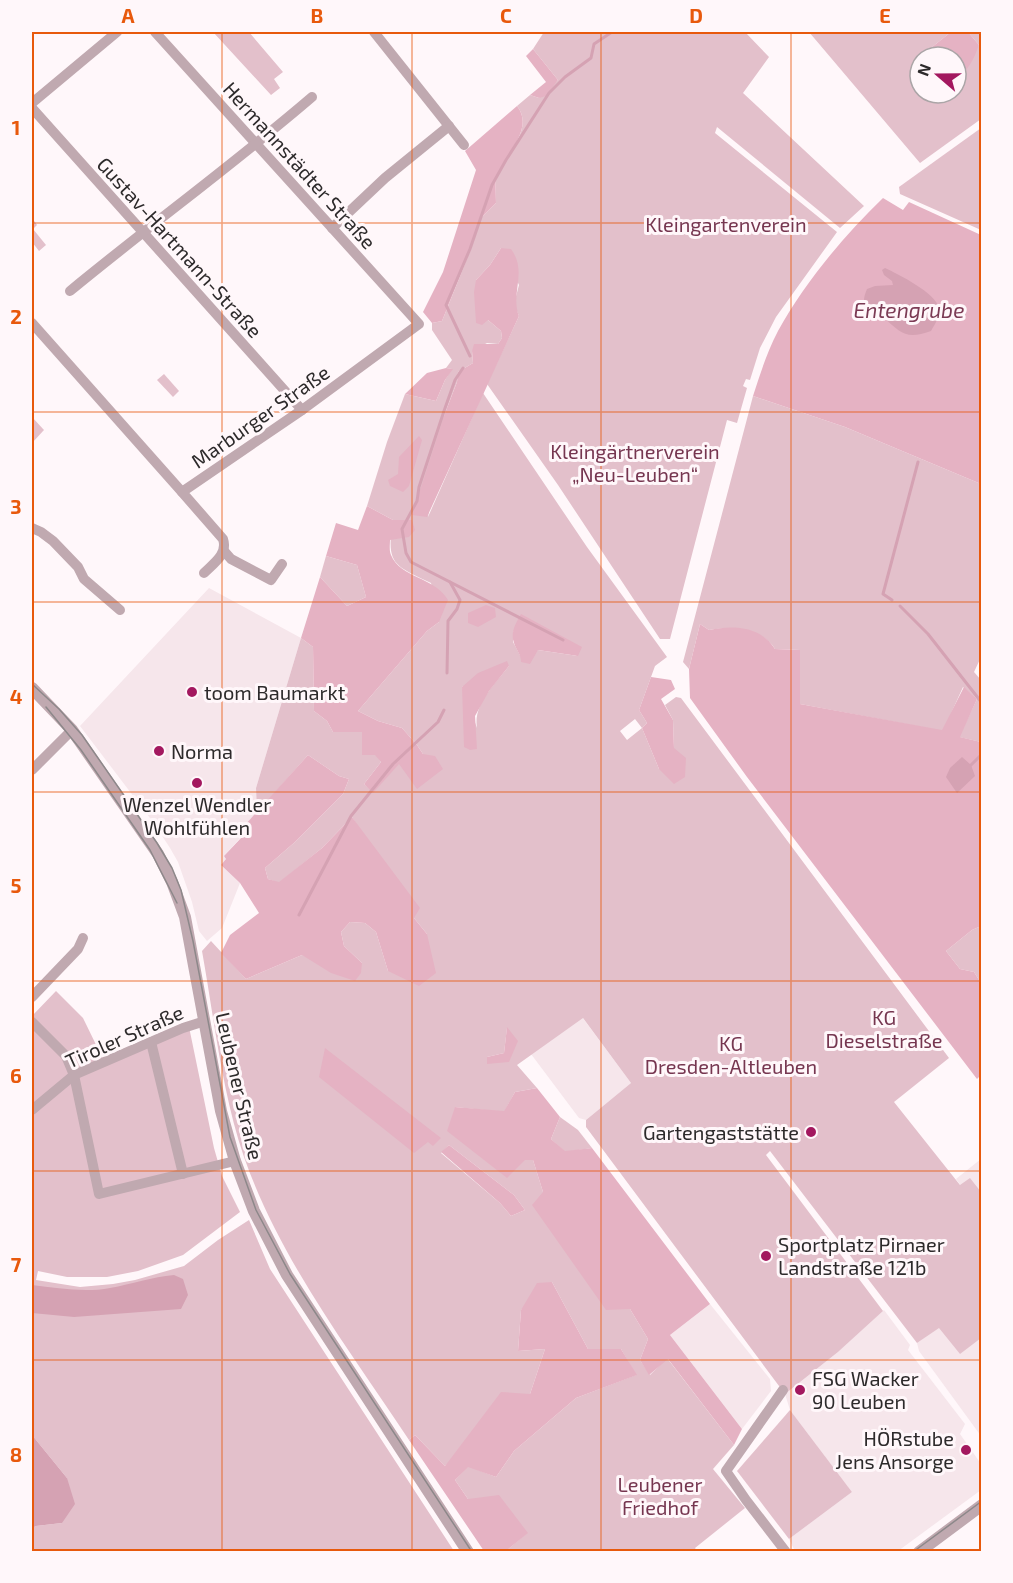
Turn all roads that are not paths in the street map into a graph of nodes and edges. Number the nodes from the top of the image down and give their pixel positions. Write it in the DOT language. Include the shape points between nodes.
graph roads {
  1 [pos="117,32"];
  2 [pos="155,32"];
  3 [pos="374,32"];
  4 [pos="312,97"];
  5 [pos="32,103"];
  6 [pos="32,108"];
  7 [pos="449,126"];
  8 [pos="257,143"];
  9 [pos="464,145"];
  10 [pos="332,228"];
  11 [pos="142,232"];
  12 [pos="70,291"];
  13 [pos="32,323"];
  14 [pos="419,324"];
  15 [pos="302,410"];
  16 [pos="182,492"];
  17 [pos="32,528"];
  18 [pos="224,551"];
  19 [pos="282,564"];
  20 [pos="204,573"];
  21 [pos="120,610"];
  22 [pos="32,688"];
  23 [pos="72,730"];
  24 [pos="32,770"];
  25 [pos="83,938"];
  26 [pos="32,997"];
  27 [pos="205,1021"];
  28 [pos="32,1022"];
  29 [pos="151,1042"];
  30 [pos="74,1075"];
  31 [pos="32,1110"];
  32 [pos="235,1161"];
  33 [pos="183,1174"];
  34 [pos="783,1390"];
  35 [pos="981,1505"];
  36 [pos="468,1551"];
  37 [pos="786,1551"];
  38 [pos="919,1551"];
  1 -- 5 [label="street"];
  2 -- 8 [label="street, Hermannstädter Straße"];
  3 -- 7 [label="street"];
  4 -- 8 [label="street"];
  6 -- 11 [label="street, Gustav-Hartmann-Straße"];
  7 -- 9 [label="street"];
  7 -- 10 [label="street"];
  8 -- 10 [label="street, Hermannstädter Straße"];
  8 -- 11 [label="street"];
  10 -- 14 [label="street, Hermannstädter Straße"];
  11 -- 12 [label="street"];
  11 -- 15 [label="street, Gustav-Hartmann-Straße"];
  13 -- 16 [label="street"];
  14 -- 15 [label="street, Marburger Straße"];
  15 -- 16 [label="street, Marburger Straße"];
  16 -- 18 [label="street, Marburger Straße" via="223,539"];
  17 -- 21 [label="street" via="53,541 84,579"];
  18 -- 19 [label="street, Marburger Straße" via="269,584"];
  18 -- 20 [label="street"];
  22 -- 23 [label="street, Leubener Straße"];
  23 -- 24 [label="street"];
  23 -- 27 [label="street, Leubener Straße" via="158,854 177,892"];
  25 -- 26 [label="street" via="78,949"];
  27 -- 29 [label="street, Tiroler Straße"];
  27 -- 32 [label="street, Leubener Straße" via="221,1111"];
  28 -- 30 [label="street" via="66,1056"];
  29 -- 30 [label="street, Tiroler Straße"];
  29 -- 33 [label="street"];
  30 -- 31 [label="street, Tiroler Straße"];
  30 -- 33 [label="street" via="99,1194"];
  32 -- 33 [label="street"];
  32 -- 36 [label="street, Leubener Straße" via="254,1210 287,1275"];
  34 -- 37 [label="street" via="726,1472"];
  35 -- 38 [label="street"];
}
